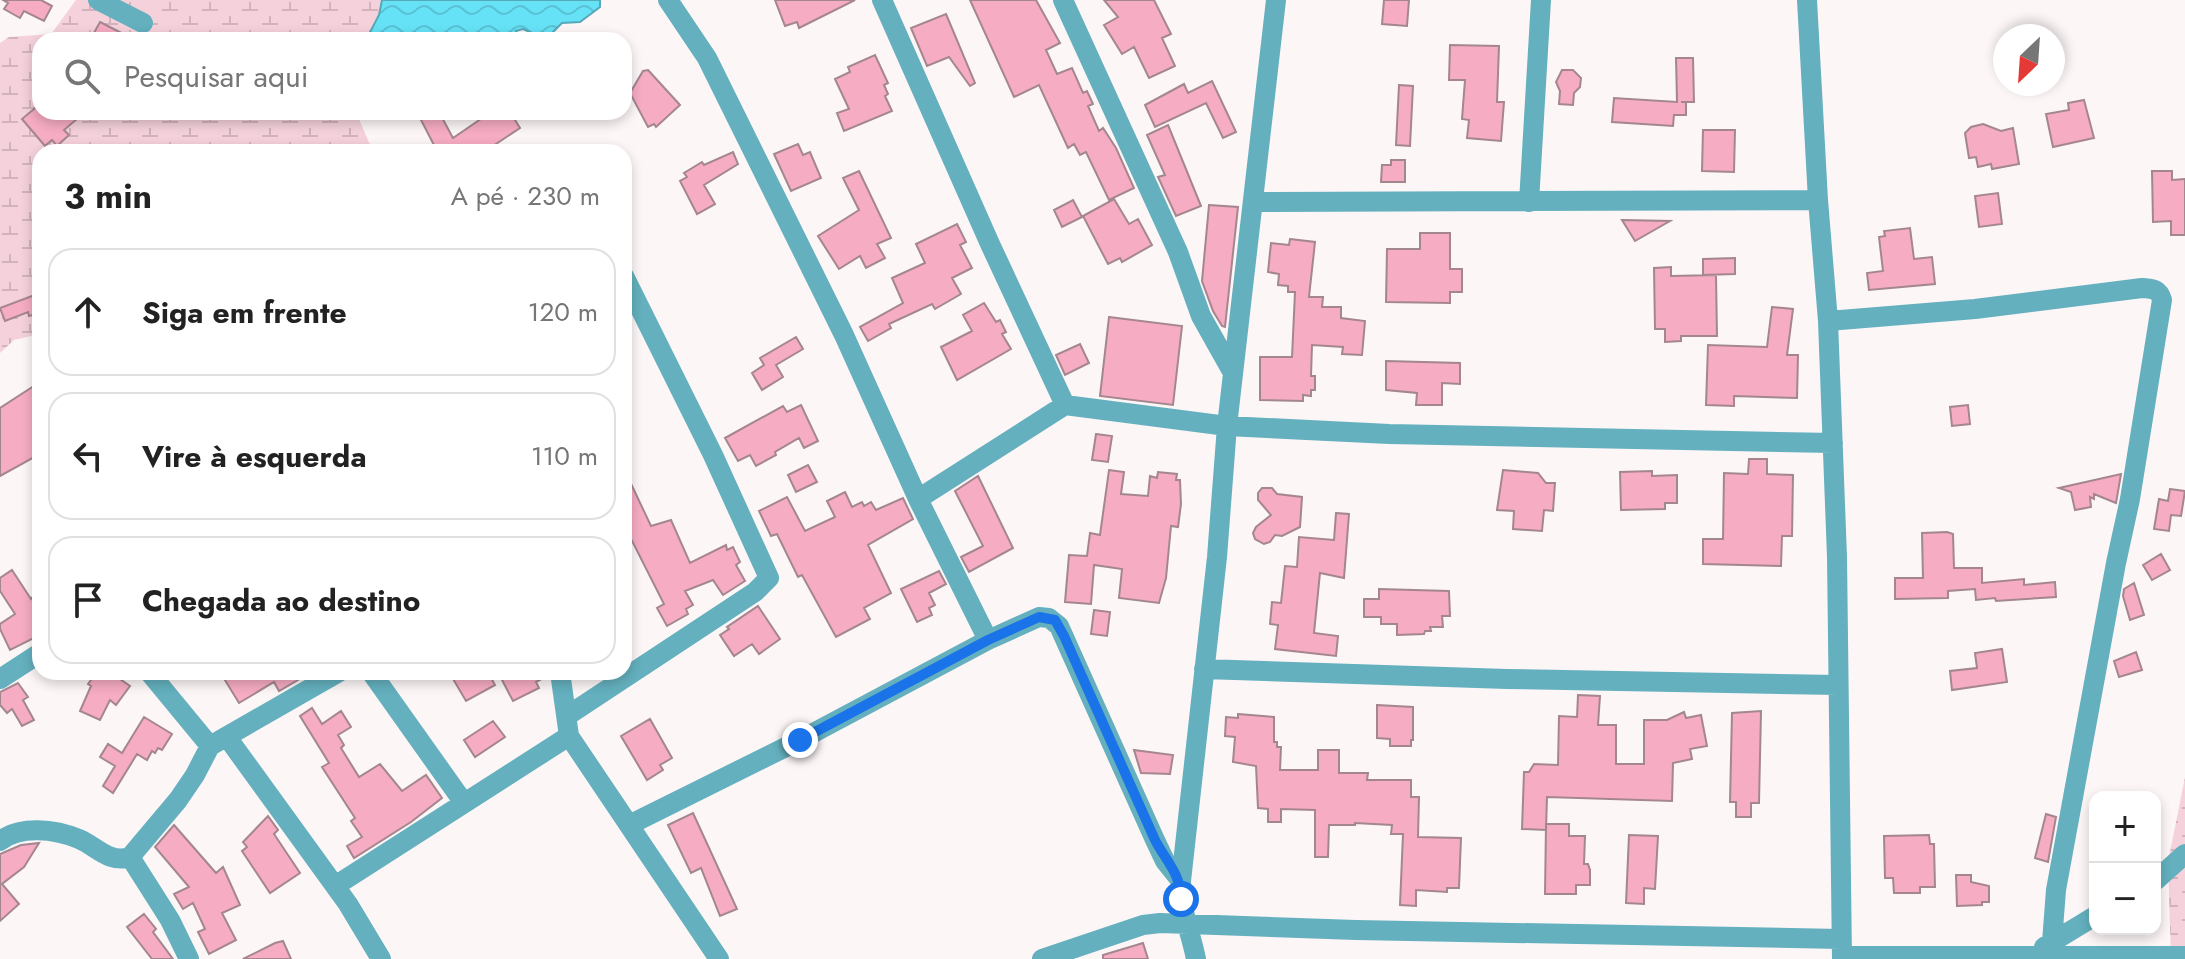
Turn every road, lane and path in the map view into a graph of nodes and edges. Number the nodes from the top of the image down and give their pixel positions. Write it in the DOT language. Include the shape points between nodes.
graph roads {
  1 [pos="98,0"];
  2 [pos="668,0"];
  3 [pos="882,0"];
  4 [pos="1063,0"];
  5 [pos="1276,0"];
  6 [pos="1541,0"];
  7 [pos="1807,0"];
  8 [pos="143,23"];
  9 [pos="1818,200"];
  10 [pos="1253,202"];
  11 [pos="1529,202"];
  12 [pos="632,292"];
  13 [pos="1828,321"];
  14 [pos="1233,373"];
  15 [pos="1065,405"];
  16 [pos="1227,426"];
  17 [pos="1833,443"];
  18 [pos="918,499"];
  19 [pos="988,640"];
  20 [pos="32,658"];
  21 [pos="1204,669"];
  22 [pos="0,679"];
  23 [pos="157,680"];
  24 [pos="325,680"];
  25 [pos="377,680"];
  26 [pos="561,680"];
  27 [pos="1838,685"];
  28 [pos="568,726"];
  29 [pos="218,742"];
  30 [pos="464,803"];
  31 [pos="629,825"];
  32 [pos="0,841"];
  33 [pos="2185,854"];
  34 [pos="130,857"];
  35 [pos="2161,876"];
  36 [pos="1181,881"];
  37 [pos="335,886"];
  38 [pos="2089,920"];
  39 [pos="1185,924"];
  40 [pos="2052,942"];
  41 [pos="1842,951"];
  42 [pos="2185,956"];
  43 [pos="2025,958"];
  44 [pos="189,959"];
  45 [pos="381,959"];
  46 [pos="719,959"];
  47 [pos="1042,959"];
  48 [pos="1196,959"];
  1 -- 8 [label="street"];
  2 -- 18 [label="street" via="707,58 844,335"];
  3 -- 15 [label="street"];
  4 -- 14 [label="street" via="1178,252 1201,316"];
  5 -- 10 [label="street"];
  6 -- 11 [label="street"];
  7 -- 9 [label="street"];
  9 -- 11 [label="street"];
  9 -- 13 [label="street"];
  10 -- 11 [label="street"];
  10 -- 14 [label="street"];
  12 -- 28 [label="street" via="769,578"];
  13 -- 17 [label="street"];
  13 -- 40 [label="street" via="2142,288 2161,293 2142,432 2056,890"];
  14 -- 16 [label="street"];
  15 -- 16 [label="street"];
  15 -- 18 [label="street"];
  16 -- 17 [label="street"];
  16 -- 21 [label="street"];
  17 -- 27 [label="street"];
  18 -- 19 [label="street"];
  19 -- 31 [label="street"];
  19 -- 36 [label="street" via="1039,617 1059,626 1165,861"];
  20 -- 22 [label="street"];
  21 -- 27 [label="street"];
  21 -- 36 [label="street"];
  23 -- 29 [label="street"];
  24 -- 29 [label="street"];
  25 -- 30 [label="street"];
  26 -- 28 [label="street"];
  27 -- 41 [label="street"];
  28 -- 30 [label="street"];
  28 -- 31 [label="street"];
  29 -- 34 [label="street"];
  29 -- 37 [label="street"];
  30 -- 37 [label="street"];
  31 -- 46 [label="street"];
  32 -- 34 [label="street" via="10,832 52,831 120,860"];
  33 -- 35 [label="street"];
  34 -- 44 [label="street"];
  36 -- 39 [label="street"];
  37 -- 45 [label="street"];
  38 -- 40 [label="street"];
  39 -- 41 [label="street"];
  39 -- 47 [label="street" via="1143,925"];
  39 -- 48 [label="street"];
  40 -- 43 [label="street"];
  41 -- 43 [label="street"];
  42 -- 43 [label="street"];
}
